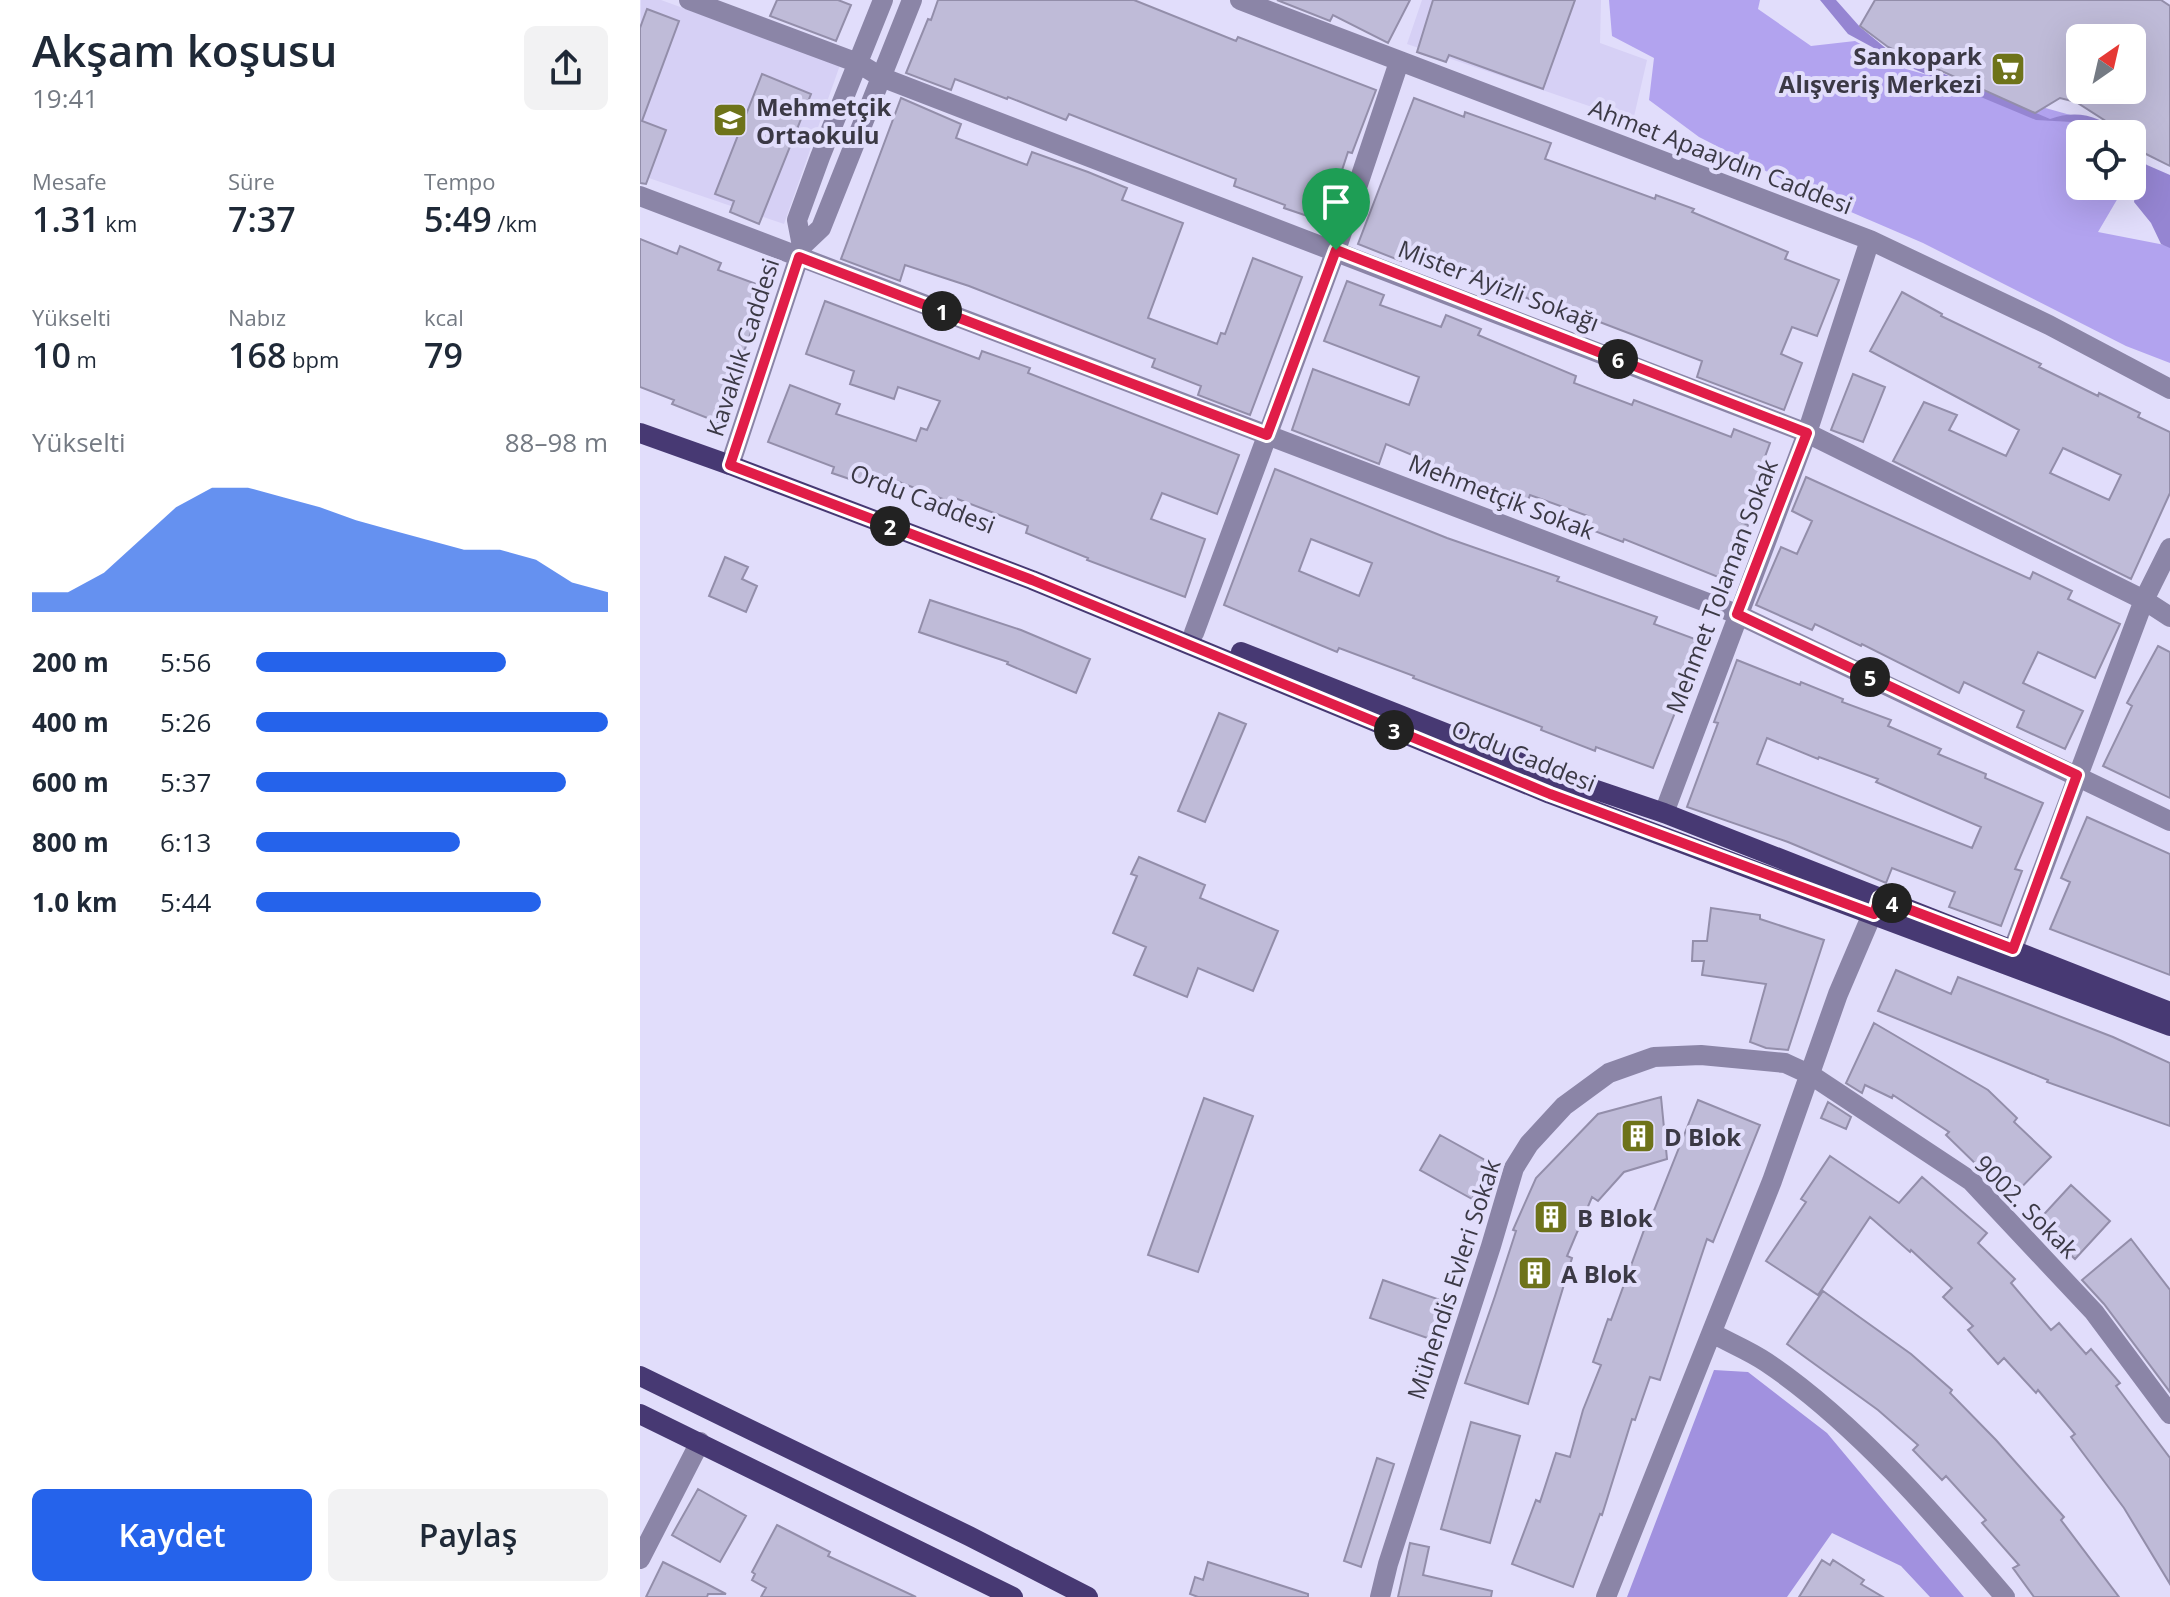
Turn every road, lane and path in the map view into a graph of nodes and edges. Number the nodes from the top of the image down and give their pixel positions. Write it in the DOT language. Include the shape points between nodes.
graph roads {
  1 [pos="689,0"];
  2 [pos="883,0"];
  3 [pos="912,0"];
  4 [pos="1240,0"];
  5 [pos="1399,62"];
  6 [pos="858,63"];
  7 [pos="881,77"];
  8 [pos="640,196"];
  9 [pos="1870,240"];
  10 [pos="1336,250"];
  11 [pos="801,251"];
  12 [pos="2170,389"];
  13 [pos="640,421"];
  14 [pos="640,433"];
  15 [pos="1807,433"];
  16 [pos="1267,435"];
  17 [pos="732,458"];
  18 [pos="2170,548"];
  19 [pos="2144,600"];
  20 [pos="1737,614"];
  21 [pos="2170,617"];
  22 [pos="1194,633"];
  23 [pos="2077,775"];
  24 [pos="1664,813"];
  25 [pos="2170,821"];
  26 [pos="1877,906"];
  27 [pos="2013,949"];
  28 [pos="2170,1012"];
  29 [pos="2170,1026"];
  30 [pos="1811,1075"];
  31 [pos="1712,1333"];
  32 [pos="640,1376"];
  33 [pos="640,1414"];
  34 [pos="2170,1414"];
  35 [pos="700,1442"];
  36 [pos="640,1559"];
  37 [pos="1013,1597"];
  38 [pos="1088,1597"];
  39 [pos="1380,1597"];
  40 [pos="1606,1597"];
  41 [pos="2005,1597"];
  1 -- 6 [label="street, Mister Ayizli Sokağı"];
  2 -- 6 [label="street, Kavaklık Caddesi"];
  3 -- 7 [label="street, Kavaklık Caddesi"];
  4 -- 5 [label="street, Ahmet Apaaydın Caddesi"];
  5 -- 9 [label="street, Ahmet Apaaydın Caddesi"];
  5 -- 10 [label="street"];
  6 -- 7 [label="street, Mister Ayizli Sokağı"];
  6 -- 11 [label="street, Kavaklık Caddesi" via="797,220"];
  7 -- 10 [label="street, Mister Ayizli Sokağı"];
  7 -- 11 [label="street, Kavaklık Caddesi" via="821,228"];
  8 -- 11 [label="street, Mehmetçik Sokak"];
  9 -- 12 [label="street, Ahmet Apaaydın Caddesi"];
  9 -- 15 [label="street, Mehmet Tolaman Sokak"];
  10 -- 15 [label="street, Mister Ayizli Sokağı"];
  10 -- 16 [label="street"];
  11 -- 16 [label="street, Mehmetçik Sokak"];
  11 -- 17 [label="street, Kavaklık Caddesi"];
  13 -- 17 [label="main road, Ordu Caddesi"];
  14 -- 17 [label="main road, Ordu Caddesi"];
  15 -- 19 [label="street, Mister Ayizli Sokağı"];
  15 -- 20 [label="street, Mehmet Tolaman Sokak"];
  16 -- 20 [label="street, Mehmetçik Sokak"];
  16 -- 22 [label="street"];
  17 -- 22 [label="main road, Ordu Caddesi"];
  17 -- 26 [label="main road, Ordu Caddesi" via="1550,794"];
  18 -- 19 [label="street"];
  19 -- 21 [label="street, Mister Ayizli Sokağı"];
  19 -- 23 [label="street"];
  20 -- 23 [label="street, Mehmetçik Sokak"];
  20 -- 24 [label="street, Mehmet Tolaman Sokak"];
  22 -- 24 [label="main road, Ordu Caddesi" via="1549,774"];
  23 -- 25 [label="street, Mehmetçik Sokak"];
  23 -- 27 [label="street"];
  24 -- 26 [label="main road, Ordu Caddesi"];
  26 -- 27 [label="main road, Ordu Caddesi"];
  26 -- 29 [label="main road, Ordu Caddesi"];
  26 -- 30 [label="street" via="1838,994"];
  27 -- 28 [label="main road, Ordu Caddesi"];
  30 -- 31 [label="street"];
  30 -- 34 [label="street, 9002. Sokak" via="1971,1181 2094,1312"];
  30 -- 39 [label="street, Mühendis Evleri Sokak" via="1785,1063 1701,1055 1654,1057 1609,1073 1564,1106 1529,1144 1514,1168"];
  31 -- 40 [label="street"];
  31 -- 41 [label="street" via="1765,1360 1814,1397 1905,1484"];
  32 -- 38 [label="main road"];
  33 -- 35 [label="main road"];
  35 -- 36 [label="street"];
  35 -- 37 [label="main road"];
}
